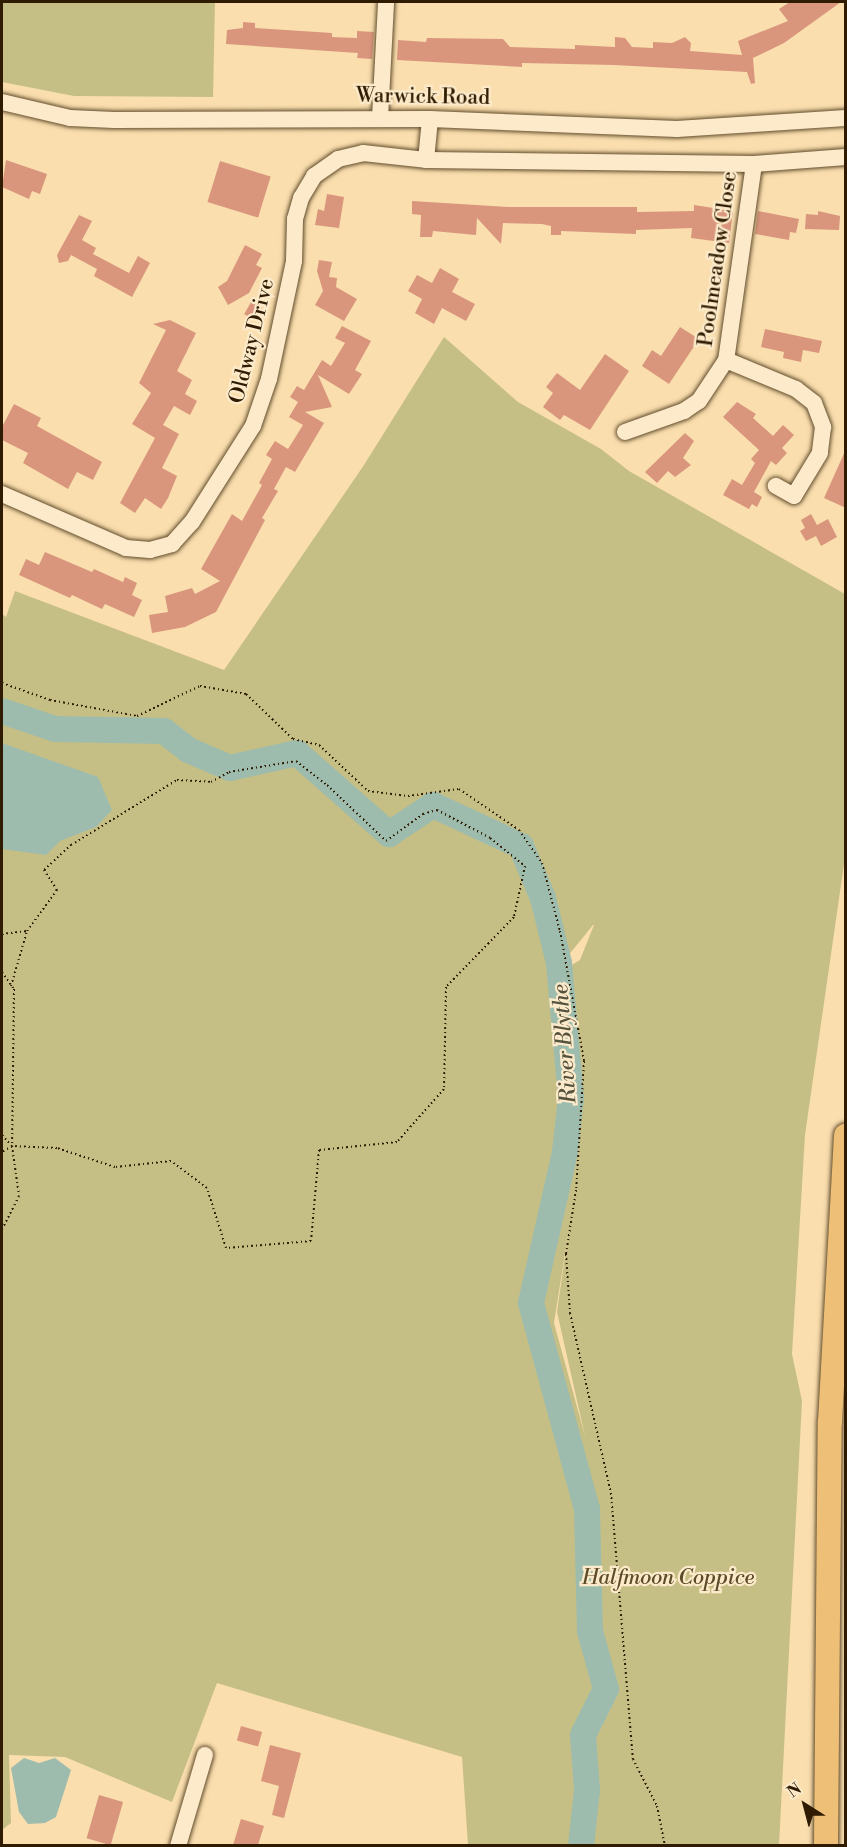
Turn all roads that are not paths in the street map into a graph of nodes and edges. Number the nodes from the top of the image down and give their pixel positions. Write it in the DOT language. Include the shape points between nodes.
graph roads {
  1 [pos="386,2"];
  2 [pos="2,102"];
  3 [pos="381,118"];
  4 [pos="846,118"];
  5 [pos="430,119"];
  6 [pos="846,157"];
  7 [pos="426,160"];
  8 [pos="754,164"];
  9 [pos="726,360"];
  10 [pos="626,432"];
  11 [pos="776,486"];
  12 [pos="2,494"];
  13 [pos="846,1135"];
  14 [pos="205,1755"];
  15 [pos="178,1845"];
  16 [pos="826,1845"];
  1 -- 3 [label="street"];
  2 -- 3 [label="street, Warwick Road" via="70,118 114,120"];
  3 -- 5 [label="street, Warwick Road"];
  4 -- 5 [label="street, Warwick Road" via="677,129"];
  5 -- 7 [label="street"];
  6 -- 8 [label="street"];
  7 -- 8 [label="street"];
  7 -- 12 [label="street, Oldway Drive" via="363,153 338,159 314,176 295,219 294,261 269,379 253,426 192,522 172,544 150,550 126,548"];
  8 -- 9 [label="street, Poolmeadow Close"];
  9 -- 10 [label="street, Poolmeadow Close" via="699,401 684,411"];
  9 -- 11 [label="street, Poolmeadow Close" via="796,389 814,403 822,427 820,453 794,496"];
  13 -- 16 [label="highway" via="830,1422"];
  14 -- 15 [label="street"];
}
